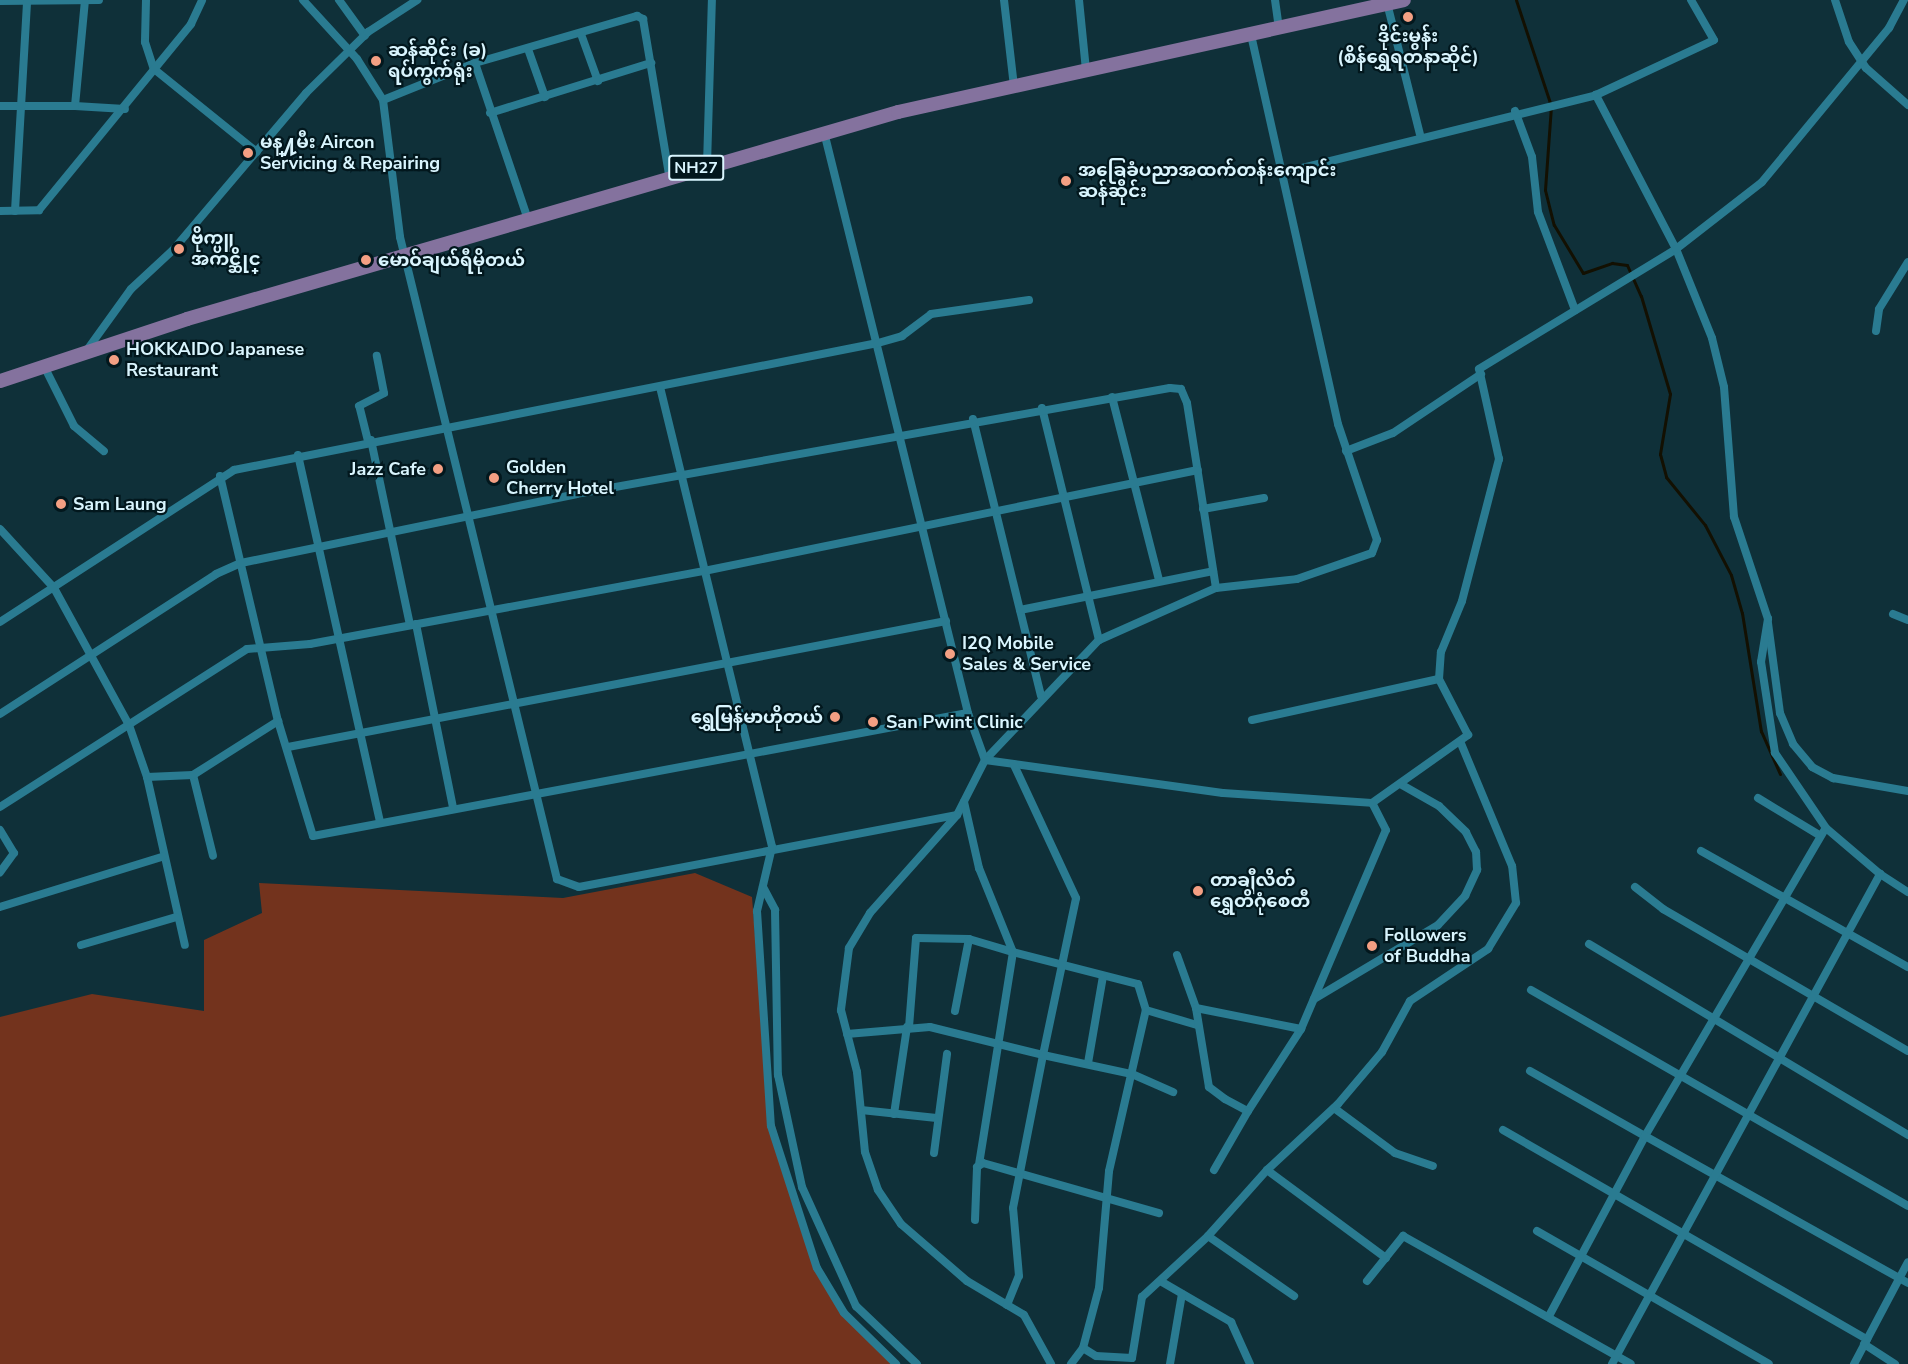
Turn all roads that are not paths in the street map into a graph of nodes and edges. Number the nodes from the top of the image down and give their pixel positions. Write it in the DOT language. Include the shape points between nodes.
graph roads {
  1 [pos="99,0"];
  2 [pos="146,0"];
  3 [pos="202,0"];
  4 [pos="303,0"];
  5 [pos="339,0"];
  6 [pos="417,0"];
  7 [pos="712,0"];
  8 [pos="1004,0"];
  9 [pos="1079,0"];
  10 [pos="1275,0"];
  11 [pos="1404,0"];
  12 [pos="1691,0"];
  13 [pos="1835,0"];
  14 [pos="1904,0"];
  15 [pos="0,1"];
  16 [pos="27,1"];
  17 [pos="85,1"];
  18 [pos="1382,2"];
  19 [pos="1279,29"];
  20 [pos="581,34"];
  21 [pos="1251,35"];
  22 [pos="365,36"];
  23 [pos="528,49"];
  24 [pos="349,51"];
  25 [pos="1862,62"];
  26 [pos="475,63"];
  27 [pos="651,63"];
  28 [pos="154,69"];
  29 [pos="1086,70"];
  30 [pos="598,81"];
  31 [pos="1014,86"];
  32 [pos="1596,94"];
  33 [pos="545,98"];
  34 [pos="383,100"];
  35 [pos="1908,105"];
  36 [pos="0,106"];
  37 [pos="19,106"];
  38 [pos="75,106"];
  39 [pos="125,109"];
  40 [pos="1515,111"];
  41 [pos="490,113"];
  42 [pos="824,132"];
  43 [pos="1419,134"];
  44 [pos="257,152"];
  45 [pos="707,165"];
  46 [pos="1286,172"];
  47 [pos="669,175"];
  48 [pos="0,211"];
  49 [pos="15,211"];
  50 [pos="527,217"];
  51 [pos="1676,249"];
  52 [pos="405,255"];
  53 [pos="1908,262"];
  54 [pos="1029,300"];
  55 [pos="1575,310"];
  56 [pos="1876,331"];
  57 [pos="878,343"];
  58 [pos="87,350"];
  59 [pos="377,356"];
  60 [pos="44,366"];
  61 [pos="1481,374"];
  62 [pos="0,381"];
  63 [pos="660,387"];
  64 [pos="1112,397"];
  65 [pos="1042,408"];
  66 [pos="974,420"];
  67 [pos="446,426"];
  68 [pos="902,434"];
  69 [pos="370,441"];
  70 [pos="104,451"];
  71 [pos="1346,451"];
  72 [pos="298,454"];
  73 [pos="1198,470"];
  74 [pos="220,476"];
  75 [pos="683,476"];
  76 [pos="1134,483"];
  77 [pos="1067,498"];
  78 [pos="1264,498"];
  79 [pos="1203,508"];
  80 [pos="996,512"];
  81 [pos="470,516"];
  82 [pos="923,525"];
  83 [pos="0,532"];
  84 [pos="392,532"];
  85 [pos="320,546"];
  86 [pos="241,563"];
  87 [pos="704,571"];
  88 [pos="1213,571"];
  89 [pos="1159,580"];
  90 [pos="54,588"];
  91 [pos="1216,588"];
  92 [pos="1089,594"];
  93 [pos="491,610"];
  94 [pos="1020,610"];
  95 [pos="1893,614"];
  96 [pos="1768,619"];
  97 [pos="1908,620"];
  98 [pos="946,621"];
  99 [pos="0,622"];
  100 [pos="413,625"];
  101 [pos="341,638"];
  102 [pos="1099,640"];
  103 [pos="262,649"];
  104 [pos="91,656"];
  105 [pos="729,664"];
  106 [pos="1439,678"];
  107 [pos="1041,696"];
  108 [pos="514,705"];
  109 [pos="968,712"];
  110 [pos="0,714"];
  111 [pos="436,719"];
  112 [pos="1252,720"];
  113 [pos="278,721"];
  114 [pos="129,725"];
  115 [pos="361,734"];
  116 [pos="1460,741"];
  117 [pos="288,747"];
  118 [pos="750,753"];
  119 [pos="985,760"];
  120 [pos="1014,765"];
  121 [pos="194,775"];
  122 [pos="147,777"];
  123 [pos="1402,785"];
  124 [pos="536,791"];
  125 [pos="1908,791"];
  126 [pos="1758,798"];
  127 [pos="964,802"];
  128 [pos="1372,803"];
  129 [pos="0,807"];
  130 [pos="453,807"];
  131 [pos="957,815"];
  132 [pos="381,823"];
  133 [pos="0,830"];
  134 [pos="1823,832"];
  135 [pos="772,848"];
  136 [pos="1701,850"];
  137 [pos="213,856"];
  138 [pos="162,857"];
  139 [pos="0,872"];
  140 [pos="1880,874"];
  141 [pos="763,887"];
  142 [pos="1635,887"];
  143 [pos="1908,892"];
  144 [pos="1784,898"];
  145 [pos="0,907"];
  146 [pos="176,917"];
  147 [pos="1848,934"];
  148 [pos="969,939"];
  149 [pos="1589,944"];
  150 [pos="81,945"];
  151 [pos="185,945"];
  152 [pos="1013,952"];
  153 [pos="1177,955"];
  154 [pos="1750,960"];
  155 [pos="1065,966"];
  156 [pos="1908,967"];
  157 [pos="1103,976"];
  158 [pos="1531,990"];
  159 [pos="1814,997"];
  160 [pos="1314,999"];
  161 [pos="1196,1008"];
  162 [pos="1146,1010"];
  163 [pos="956,1011"];
  164 [pos="1715,1019"];
  165 [pos="1197,1025"];
  166 [pos="908,1027"];
  167 [pos="1301,1029"];
  168 [pos="847,1034"];
  169 [pos="1000,1042"];
  170 [pos="1908,1051"];
  171 [pos="947,1054"];
  172 [pos="1043,1054"];
  173 [pos="1781,1058"];
  174 [pos="1088,1063"];
  175 [pos="1530,1071"];
  176 [pos="1132,1074"];
  177 [pos="1680,1078"];
  178 [pos="1173,1092"];
  179 [pos="1334,1108"];
  180 [pos="861,1110"];
  181 [pos="1248,1111"];
  182 [pos="894,1114"];
  183 [pos="1750,1116"];
  184 [pos="937,1118"];
  185 [pos="1503,1130"];
  186 [pos="1908,1135"];
  187 [pos="1645,1136"];
  188 [pos="934,1153"];
  189 [pos="980,1164"];
  190 [pos="1433,1166"];
  191 [pos="1214,1170"];
  192 [pos="1267,1170"];
  193 [pos="1019,1173"];
  194 [pos="1717,1177"];
  195 [pos="1616,1197"];
  196 [pos="1106,1199"];
  197 [pos="1908,1206"];
  198 [pos="1158,1213"];
  199 [pos="975,1220"];
  200 [pos="1537,1231"];
  201 [pos="1209,1236"];
  202 [pos="1684,1236"];
  203 [pos="1386,1258"];
  204 [pos="1582,1258"];
  205 [pos="1908,1262"];
  206 [pos="1367,1281"];
  207 [pos="1904,1281"];
  208 [pos="1162,1282"];
  209 [pos="1182,1294"];
  210 [pos="1294,1296"];
  211 [pos="1649,1296"];
  212 [pos="1007,1305"];
  213 [pos="1549,1316"];
  214 [pos="1866,1342"];
  215 [pos="1083,1348"];
  216 [pos="1614,1360"];
  217 [pos="896,1364"];
  218 [pos="917,1364"];
  219 [pos="1051,1364"];
  220 [pos="1071,1364"];
  221 [pos="1170,1364"];
  222 [pos="1250,1364"];
  223 [pos="1630,1364"];
  224 [pos="1769,1364"];
  225 [pos="1854,1364"];
  226 [pos="1895,1364"];
  1 -- 17 [label="street"];
  2 -- 28 [label="street" via="145,42"];
  3 -- 28 [label="street" via="191,24"];
  4 -- 24 [label="street"];
  5 -- 22 [label="street"];
  6 -- 22 [label="street"];
  7 -- 45 [label="street"];
  8 -- 31 [label="street"];
  9 -- 29 [label="street"];
  10 -- 19 [label="street"];
  11 -- 18 [label="main road, NH27"];
  12 -- 32 [label="street" via="1714,40"];
  13 -- 25 [label="street" via="1849,42"];
  14 -- 25 [label="street"];
  15 -- 16 [label="street"];
  16 -- 17 [label="street"];
  16 -- 37 [label="street"];
  17 -- 38 [label="street"];
  18 -- 19 [label="main road, NH27"];
  18 -- 43 [label="street"];
  19 -- 21 [label="main road, NH27"];
  20 -- 23 [label="street"];
  20 -- 27 [label="street" via="637,16 643,19"];
  20 -- 30 [label="street"];
  21 -- 29 [label="main road, NH27"];
  21 -- 46 [label="street"];
  22 -- 24 [label="street"];
  23 -- 26 [label="street"];
  23 -- 33 [label="street"];
  24 -- 34 [label="street"];
  24 -- 44 [label="street"];
  25 -- 35 [label="street"];
  25 -- 51 [label="street" via="1762,182"];
  26 -- 34 [label="street"];
  26 -- 41 [label="street"];
  27 -- 30 [label="street"];
  27 -- 47 [label="street"];
  28 -- 39 [label="street"];
  28 -- 44 [label="street"];
  29 -- 31 [label="main road, NH27"];
  30 -- 33 [label="street"];
  31 -- 42 [label="main road, NH27"];
  32 -- 40 [label="street"];
  32 -- 51 [label="street"];
  33 -- 41 [label="street"];
  34 -- 52 [label="street"];
  36 -- 37 [label="street"];
  37 -- 38 [label="street"];
  37 -- 49 [label="street"];
  38 -- 39 [label="street"];
  39 -- 49 [label="street" via="39,210"];
  40 -- 43 [label="street"];
  40 -- 55 [label="street" via="1532,157 1538,212"];
  41 -- 50 [label="street"];
  42 -- 45 [label="main road, NH27"];
  42 -- 57 [label="street"];
  43 -- 46 [label="street"];
  44 -- 58 [label="street" via="173,250 131,289"];
  45 -- 47 [label="main road, NH27"];
  46 -- 71 [label="street"];
  47 -- 50 [label="main road, NH27"];
  48 -- 49 [label="street"];
  50 -- 52 [label="main road, NH27"];
  51 -- 55 [label="street"];
  51 -- 96 [label="street" via="1722,377 1734,517"];
  52 -- 58 [label="main road, NH27"];
  52 -- 67 [label="street"];
  53 -- 56 [label="street" via="1883,299"];
  54 -- 57 [label="street" via="931,314 902,336"];
  55 -- 61 [label="street" via="1479,369"];
  57 -- 63 [label="street"];
  57 -- 68 [label="street"];
  58 -- 60 [label="main road, NH27"];
  59 -- 69 [label="street" via="384,393 359,406"];
  60 -- 62 [label="main road, NH27"];
  60 -- 70 [label="street" via="74,426"];
  61 -- 71 [label="street" via="1393,433"];
  61 -- 106 [label="street" via="1499,459 1462,601 1441,652"];
  63 -- 67 [label="street"];
  63 -- 75 [label="street"];
  64 -- 65 [label="street"];
  64 -- 73 [label="street" via="1181,389"];
  64 -- 76 [label="street"];
  65 -- 66 [label="street"];
  65 -- 77 [label="street"];
  66 -- 68 [label="street"];
  66 -- 80 [label="street"];
  67 -- 69 [label="street"];
  67 -- 81 [label="street"];
  68 -- 75 [label="street"];
  68 -- 82 [label="street"];
  69 -- 72 [label="street"];
  69 -- 84 [label="street"];
  71 -- 91 [label="street" via="1377,540 1372,553 1298,579"];
  72 -- 74 [label="street"];
  72 -- 85 [label="street"];
  73 -- 76 [label="street"];
  73 -- 79 [label="street"];
  74 -- 86 [label="street"];
  74 -- 90 [label="street"];
  75 -- 81 [label="street"];
  75 -- 87 [label="street"];
  76 -- 77 [label="street"];
  76 -- 89 [label="street"];
  77 -- 80 [label="street"];
  77 -- 92 [label="street"];
  78 -- 79 [label="street"];
  79 -- 88 [label="street"];
  80 -- 82 [label="street"];
  80 -- 94 [label="street"];
  81 -- 84 [label="street"];
  81 -- 93 [label="street"];
  82 -- 87 [label="street"];
  82 -- 98 [label="street"];
  83 -- 90 [label="street"];
  84 -- 85 [label="street"];
  84 -- 100 [label="street"];
  85 -- 86 [label="street"];
  85 -- 101 [label="street"];
  86 -- 103 [label="street"];
  86 -- 104 [label="street" via="216,573"];
  87 -- 93 [label="street"];
  87 -- 105 [label="street"];
  88 -- 89 [label="street"];
  88 -- 91 [label="street"];
  89 -- 92 [label="street"];
  90 -- 99 [label="street"];
  90 -- 104 [label="street"];
  91 -- 102 [label="street"];
  92 -- 94 [label="street"];
  92 -- 102 [label="street"];
  93 -- 100 [label="street"];
  93 -- 108 [label="street"];
  94 -- 107 [label="street"];
  95 -- 97 [label="street"];
  96 -- 125 [label="street" via="1780,713 1793,744 1812,767 1833,778"];
  96 -- 134 [label="street" via="1761,662 1775,753"];
  98 -- 105 [label="street"];
  98 -- 109 [label="street"];
  100 -- 101 [label="street"];
  100 -- 111 [label="street"];
  101 -- 103 [label="street"];
  101 -- 115 [label="street"];
  102 -- 107 [label="street"];
  103 -- 113 [label="street"];
  103 -- 114 [label="street" via="234,655"];
  104 -- 110 [label="street"];
  104 -- 114 [label="street"];
  105 -- 108 [label="street"];
  105 -- 118 [label="street"];
  106 -- 112 [label="street"];
  106 -- 116 [label="street" via="1468,735"];
  107 -- 119 [label="street"];
  108 -- 111 [label="street"];
  108 -- 124 [label="street"];
  109 -- 118 [label="street"];
  109 -- 119 [label="street"];
  111 -- 115 [label="street"];
  111 -- 130 [label="street"];
  113 -- 117 [label="street"];
  113 -- 121 [label="street"];
  114 -- 122 [label="street"];
  114 -- 129 [label="street"];
  115 -- 117 [label="street"];
  115 -- 132 [label="street"];
  116 -- 123 [label="street"];
  116 -- 179 [label="street" via="1502,835 1516,903 1503,932 1488,949 1410,1001 1382,1052"];
  117 -- 132 [label="street" via="313,836"];
  118 -- 124 [label="street"];
  118 -- 135 [label="street"];
  119 -- 120 [label="street"];
  119 -- 127 [label="street"];
  120 -- 128 [label="street" via="1223,793"];
  120 -- 155 [label="street" via="1076,898"];
  121 -- 122 [label="street"];
  121 -- 137 [label="street"];
  122 -- 138 [label="street"];
  123 -- 128 [label="street"];
  123 -- 160 [label="street" via="1439,806 1466,832 1476,852 1477,870 1465,896 1438,925"];
  124 -- 130 [label="street"];
  124 -- 135 [label="street" via="557,879 564,886"];
  126 -- 134 [label="street"];
  127 -- 131 [label="street"];
  127 -- 152 [label="street" via="979,868"];
  128 -- 160 [label="street" via="1386,830"];
  130 -- 132 [label="street"];
  131 -- 135 [label="street"];
  131 -- 168 [label="street" via="870,913 849,948 841,1010"];
  133 -- 139 [label="street" via="14,853"];
  134 -- 140 [label="street"];
  134 -- 144 [label="street"];
  135 -- 141 [label="street"];
  136 -- 144 [label="street"];
  138 -- 145 [label="street"];
  138 -- 146 [label="street"];
  140 -- 143 [label="street"];
  140 -- 147 [label="street"];
  141 -- 217 [label="street" via="757,911 765,1069 771,1126 789,1192 817,1268 844,1313"];
  141 -- 218 [label="street" via="775,910 779,1085 802,1188 856,1306"];
  142 -- 154 [label="street" via="1663,909"];
  144 -- 147 [label="street"];
  144 -- 154 [label="street"];
  146 -- 150 [label="street"];
  146 -- 151 [label="street"];
  147 -- 156 [label="street"];
  147 -- 159 [label="street"];
  148 -- 152 [label="street"];
  148 -- 163 [label="street"];
  148 -- 166 [label="street" via="916,938"];
  149 -- 164 [label="street"];
  152 -- 155 [label="street"];
  152 -- 169 [label="street"];
  153 -- 161 [label="street"];
  154 -- 159 [label="street"];
  154 -- 164 [label="street"];
  155 -- 157 [label="street"];
  155 -- 172 [label="street"];
  157 -- 162 [label="street" via="1141,986"];
  157 -- 174 [label="street"];
  158 -- 177 [label="street"];
  159 -- 170 [label="street"];
  159 -- 173 [label="street"];
  160 -- 167 [label="street"];
  161 -- 165 [label="street"];
  161 -- 167 [label="street"];
  162 -- 165 [label="street"];
  162 -- 176 [label="street"];
  164 -- 173 [label="street"];
  164 -- 177 [label="street"];
  165 -- 181 [label="street" via="1209,1087"];
  166 -- 168 [label="street"];
  166 -- 169 [label="street"];
  166 -- 182 [label="street"];
  167 -- 181 [label="street"];
  168 -- 180 [label="street"];
  169 -- 172 [label="street"];
  169 -- 189 [label="street"];
  171 -- 184 [label="street"];
  172 -- 174 [label="street"];
  172 -- 193 [label="street"];
  173 -- 183 [label="street"];
  173 -- 186 [label="street"];
  174 -- 176 [label="street"];
  175 -- 187 [label="street"];
  176 -- 178 [label="street"];
  176 -- 196 [label="street"];
  177 -- 183 [label="street"];
  177 -- 187 [label="street"];
  179 -- 190 [label="street" via="1395,1153"];
  179 -- 192 [label="street"];
  180 -- 182 [label="street"];
  180 -- 212 [label="street" via="865,1152 878,1190 901,1224 967,1281"];
  181 -- 191 [label="street"];
  182 -- 184 [label="street"];
  183 -- 194 [label="street"];
  183 -- 197 [label="street"];
  184 -- 188 [label="street"];
  185 -- 195 [label="street"];
  187 -- 194 [label="street"];
  187 -- 195 [label="street"];
  189 -- 193 [label="street"];
  189 -- 199 [label="street"];
  192 -- 201 [label="street"];
  192 -- 203 [label="street"];
  193 -- 196 [label="street"];
  193 -- 212 [label="street" via="1012,1230 1019,1276"];
  194 -- 202 [label="street"];
  194 -- 207 [label="street"];
  195 -- 202 [label="street"];
  195 -- 204 [label="street"];
  196 -- 198 [label="street"];
  196 -- 215 [label="street" via="1099,1288"];
  200 -- 204 [label="street"];
  201 -- 208 [label="street"];
  201 -- 210 [label="street"];
  202 -- 211 [label="street"];
  202 -- 214 [label="street"];
  203 -- 206 [label="street"];
  203 -- 213 [label="street" via="1403,1236"];
  204 -- 211 [label="street"];
  204 -- 213 [label="street"];
  205 -- 207 [label="street"];
  207 -- 214 [label="street"];
  208 -- 209 [label="street"];
  208 -- 215 [label="street" via="1142,1297 1131,1360 1096,1356"];
  209 -- 221 [label="street"];
  209 -- 222 [label="street" via="1231,1322"];
  211 -- 216 [label="street"];
  211 -- 224 [label="street"];
  212 -- 219 [label="street" via="1033,1324"];
  213 -- 216 [label="street"];
  214 -- 225 [label="street"];
  214 -- 226 [label="street"];
  215 -- 220 [label="street"];
  216 -- 223 [label="street"];
}
